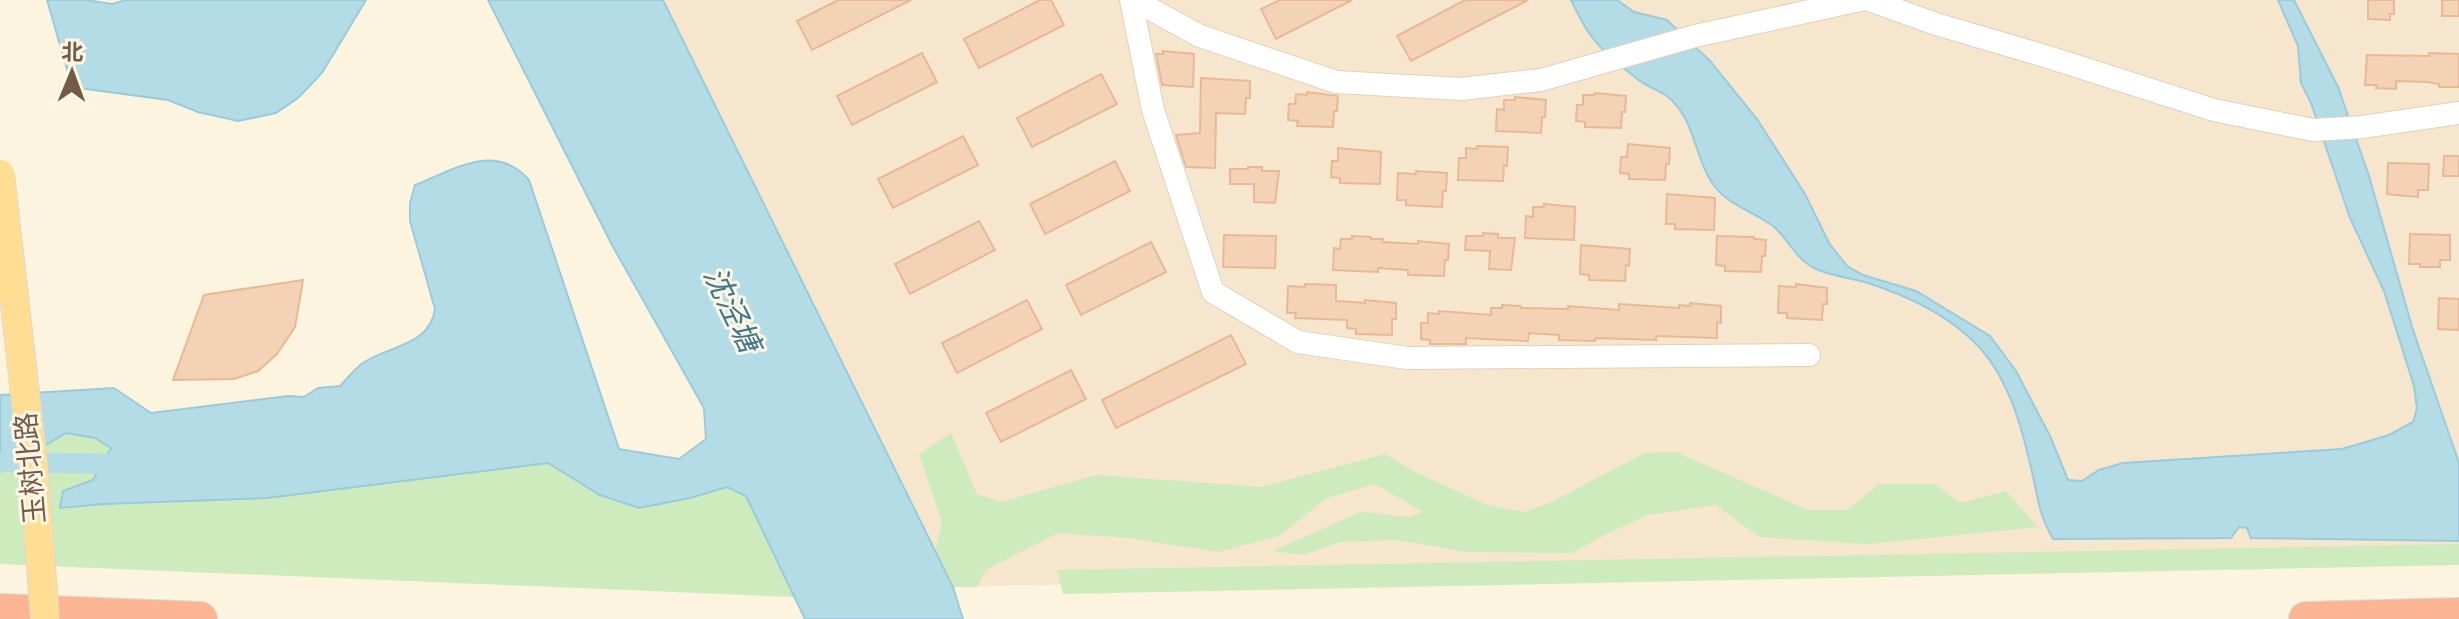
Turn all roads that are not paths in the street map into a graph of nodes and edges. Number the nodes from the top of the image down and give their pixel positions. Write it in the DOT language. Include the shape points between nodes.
graph roads {
  1 [pos="1132,0"];
  2 [pos="1860,0"];
  3 [pos="1869,0"];
  4 [pos="2459,113"];
  5 [pos="0,174"];
  6 [pos="1809,355"];
  7 [pos="0,611"];
  8 [pos="2459,615"];
  9 [pos="45,619"];
  10 [pos="200,619"];
  11 [pos="2306,619"];
  1 -- 2 [label="street" via="1200,36 1336,82 1461,89 1541,80 1695,36"];
  1 -- 6 [label="street" via="1153,110 1213,292 1298,342 1407,358"];
  3 -- 4 [label="street" via="2214,110 2313,130"];
  5 -- 9 [label="main road, 玉树北路, bridge"];
  7 -- 10 [label="highway"];
  8 -- 11 [label="highway"];
}
